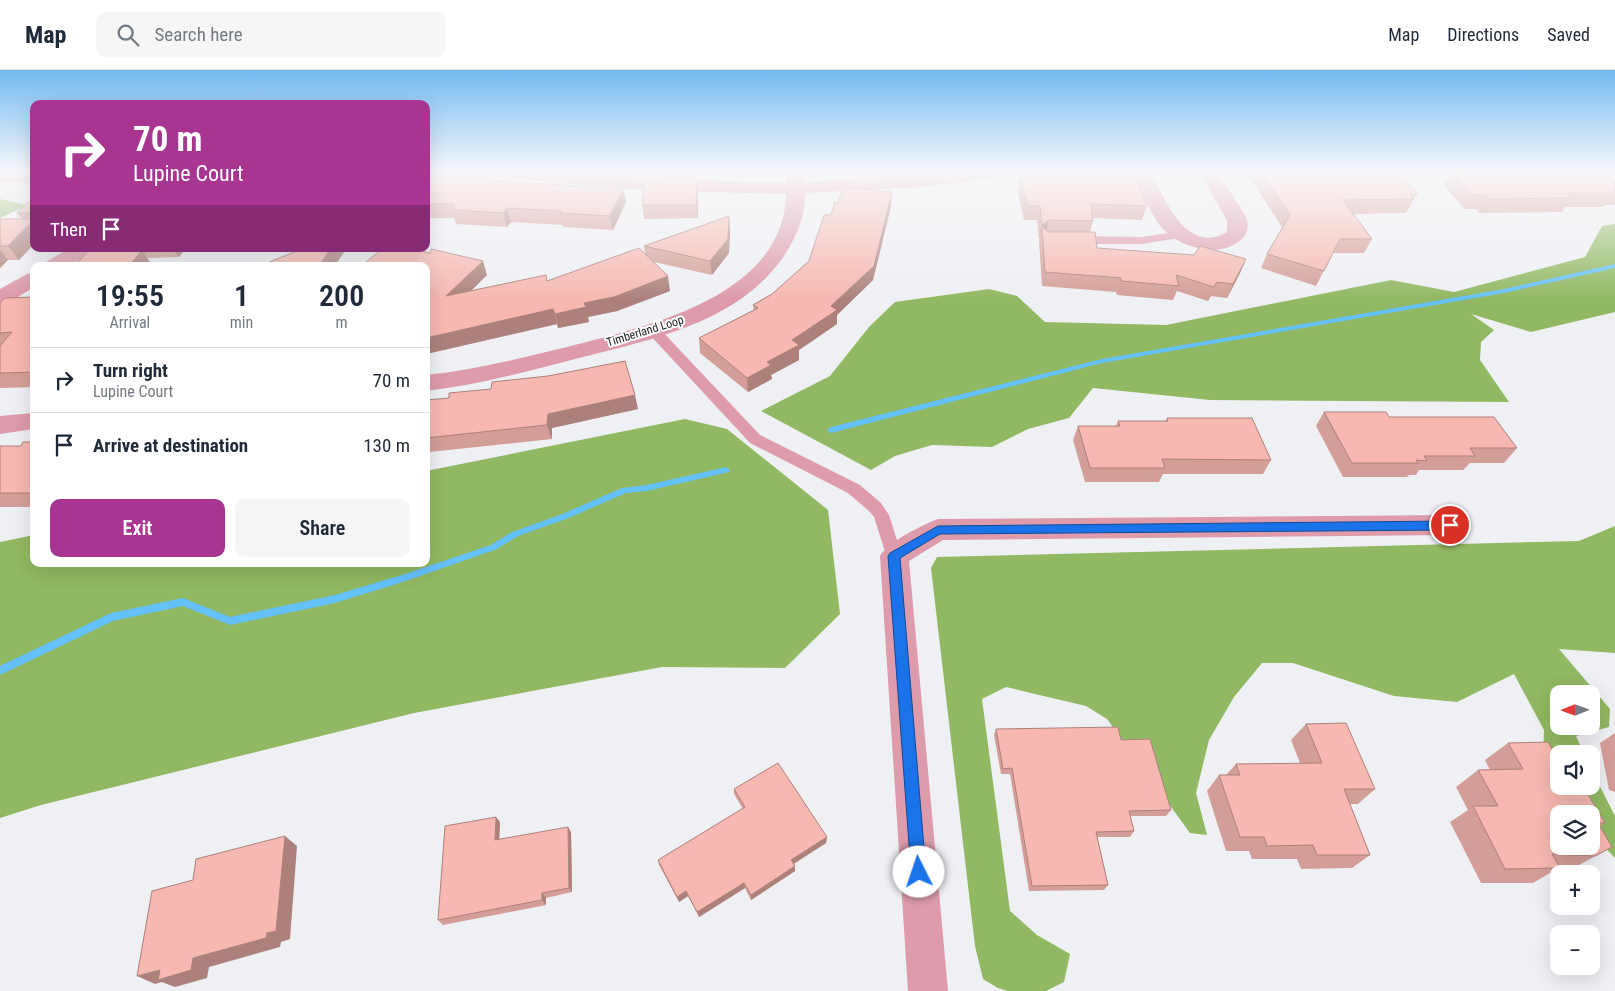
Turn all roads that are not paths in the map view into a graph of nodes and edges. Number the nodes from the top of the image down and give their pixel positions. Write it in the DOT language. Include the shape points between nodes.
graph roads {
  1 [pos="795,214"];
  2 [pos="1164,214"];
  3 [pos="1233,214"];
  4 [pos="1182,235"];
  5 [pos="1065,240"];
  6 [pos="77,252"];
  7 [pos="60,262"];
  8 [pos="30,280"];
  9 [pos="0,298"];
  10 [pos="654,331"];
  11 [pos="430,382"];
  12 [pos="30,421"];
  13 [pos="0,425"];
  14 [pos="1450,525"];
  15 [pos="894,556"];
  16 [pos="928,991"];
  1 -- 10 [label="street, Timberland Loop" via="774,257 737,294 682,322"];
  2 -- 4 [label="street" via="1169,224"];
  3 -- 4 [label="street" via="1237,220 1237,234 1224,242 1206,244"];
  4 -- 5 [label="lane" via="1141,240"];
  6 -- 7 [label="street"];
  8 -- 9 [label="street"];
  10 -- 11 [label="street, Timberland Loop" via="490,374"];
  10 -- 15 [label="lane" via="755,439 854,489 874,507 881,515"];
  12 -- 13 [label="street"];
  14 -- 15 [label="street" via="938,530"];
  15 -- 16 [label="street"];
}
